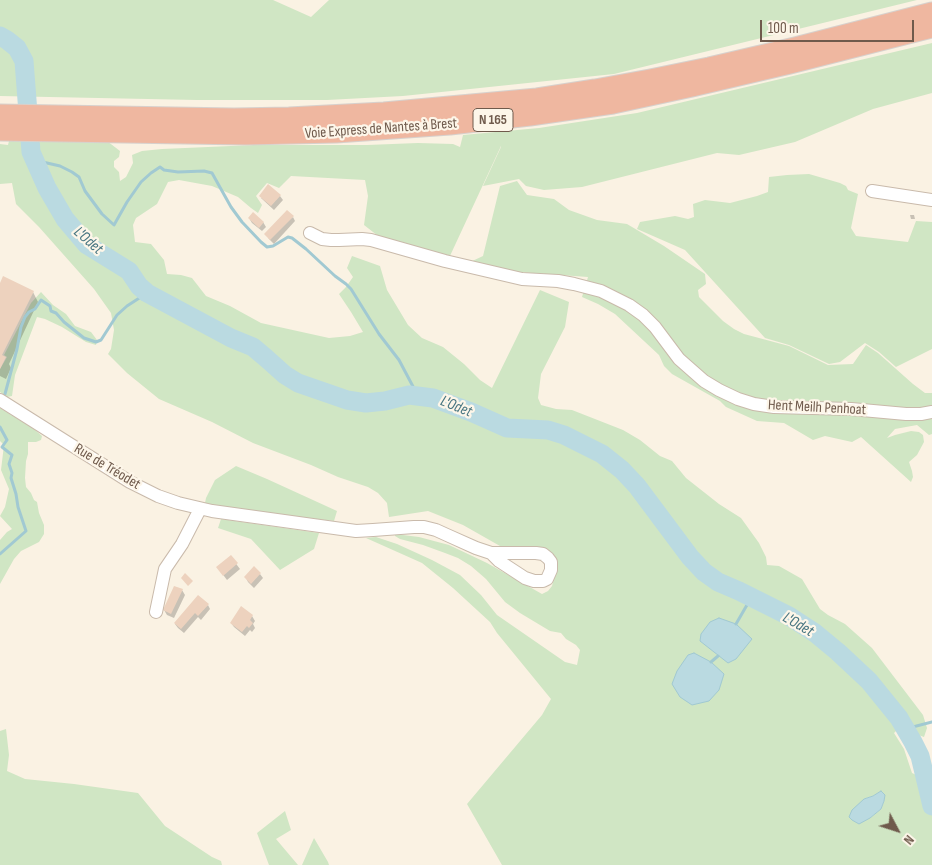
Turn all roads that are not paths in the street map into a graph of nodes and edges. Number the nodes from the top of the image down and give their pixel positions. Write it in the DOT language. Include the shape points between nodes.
graph roads {
  1 [pos="932,12"];
  2 [pos="932,28"];
  3 [pos="4,122"];
  4 [pos="46,123"];
  5 [pos="872,191"];
  6 [pos="932,200"];
  7 [pos="310,233"];
  8 [pos="0,400"];
  9 [pos="932,412"];
  10 [pos="200,510"];
  11 [pos="491,553"];
  12 [pos="156,612"];
  1 -- 4 [label="highway, Voie Express de Nantes à Brest / N 165" via="701,69 537,98 289,117"];
  2 -- 4 [label="highway, Voie Express de Nantes à Brest / N 165" via="648,96 470,123 336,133 246,135"];
  3 -- 4 [label="highway, Voie Express de Nantes à Brest / N 165"];
  5 -- 6 [label="street"];
  7 -- 9 [label="street, Hent Meilh Penhoat" via="331,240 362,238 522,279 558,281 600,291 637,310 650,321 686,366 712,386 754,404 774,408 906,414"];
  8 -- 10 [label="street, Rue de Tréodet" via="130,482 158,496"];
  10 -- 11 [label="street, Rue de Tréodet" via="356,530 424,528"];
  10 -- 12 [label="street" via="165,569"];
}
